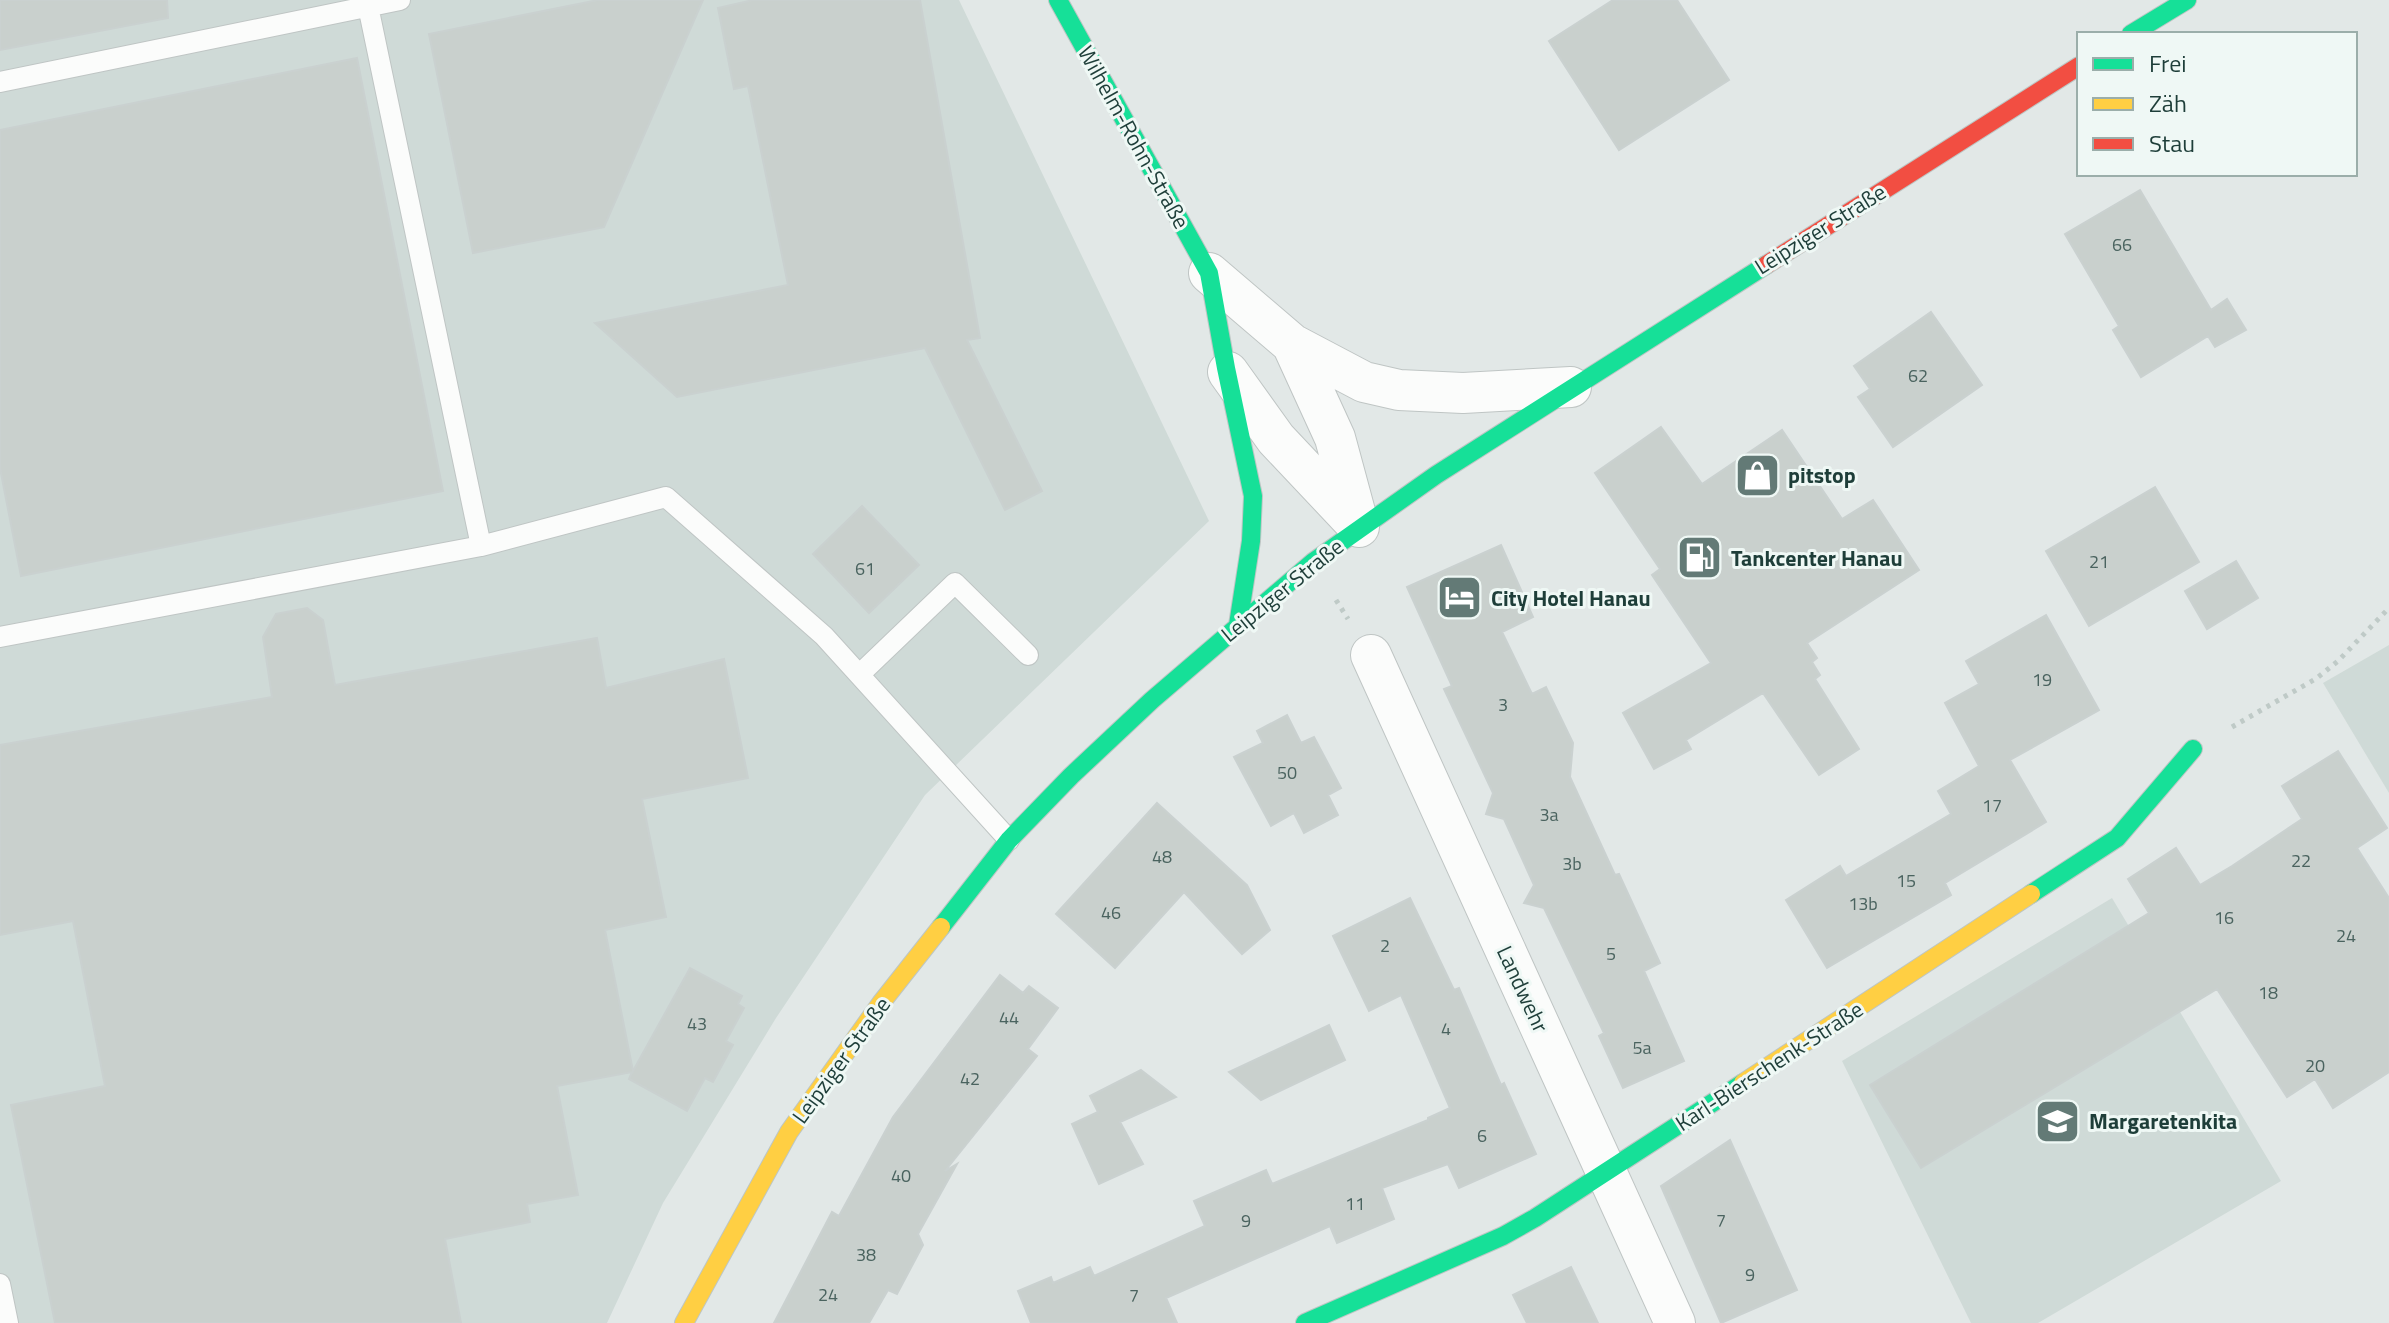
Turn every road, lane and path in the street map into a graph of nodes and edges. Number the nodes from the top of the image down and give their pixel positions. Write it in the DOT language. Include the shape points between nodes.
graph roads {
  1 [pos="400,0"];
  2 [pos="1058,0"];
  3 [pos="2187,0"];
  4 [pos="368,6"];
  5 [pos="2134,32"];
  6 [pos="2077,67"];
  7 [pos="0,82"];
  8 [pos="1209,273"];
  9 [pos="1292,344"];
  10 [pos="1226,368"];
  11 [pos="1571,387"];
  12 [pos="1359,527"];
  13 [pos="481,546"];
  14 [pos="2389,608"];
  15 [pos="1238,625"];
  16 [pos="0,637"];
  17 [pos="1028,655"];
  18 [pos="1371,655"];
  19 [pos="860,674"];
  20 [pos="2193,749"];
  21 [pos="1009,840"];
  22 [pos="1607,1172"];
  23 [pos="0,1284"];
  24 [pos="8,1323"];
  25 [pos="684,1323"];
  26 [pos="1305,1323"];
  27 [pos="1675,1323"];
  1 -- 4 [label="lane"];
  2 -- 8 [label="main road, Wilhelm-Rohn-Straße"];
  3 -- 5 [label="main road"];
  4 -- 7 [label="lane"];
  4 -- 13 [label="lane"];
  6 -- 11 [label="main road, Leipziger Straße"];
  8 -- 9 [label="street, Wilhelm-Rohn-Straße"];
  8 -- 10 [label="main road, Wilhelm-Rohn-Straße"];
  9 -- 11 [label="street, Wilhelm-Rohn-Straße" via="1364,382 1399,390 1463,393"];
  9 -- 12 [label="street, Wilhelm-Rohn-Straße" via="1335,438"];
  10 -- 12 [label="street, Wilhelm-Rohn-Straße" via="1276,439"];
  10 -- 15 [label="main road, Wilhelm-Rohn-Straße" via="1253,496"];
  11 -- 12 [label="main road, Leipziger Straße"];
  12 -- 15 [label="main road, Leipziger Straße"];
  13 -- 16 [label="lane"];
  13 -- 19 [label="lane" via="666,497"];
  14 -- 20 [label="path" via="2317,678"];
  15 -- 21 [label="main road, Leipziger Straße" via="1140,711"];
  17 -- 19 [label="lane" via="955,583"];
  18 -- 22 [label="street, Landwehr"];
  19 -- 21 [label="lane"];
  20 -- 22 [label="main road, Karl-Bierschenk-Straße" via="2117,838"];
  21 -- 25 [label="main road, Leipziger Straße" via="881,1003 789,1132"];
  22 -- 26 [label="main road, Karl-Bierschenk-Straße" via="1503,1236"];
  22 -- 27 [label="street, Landwehr"];
  23 -- 24 [label="lane"];
}
